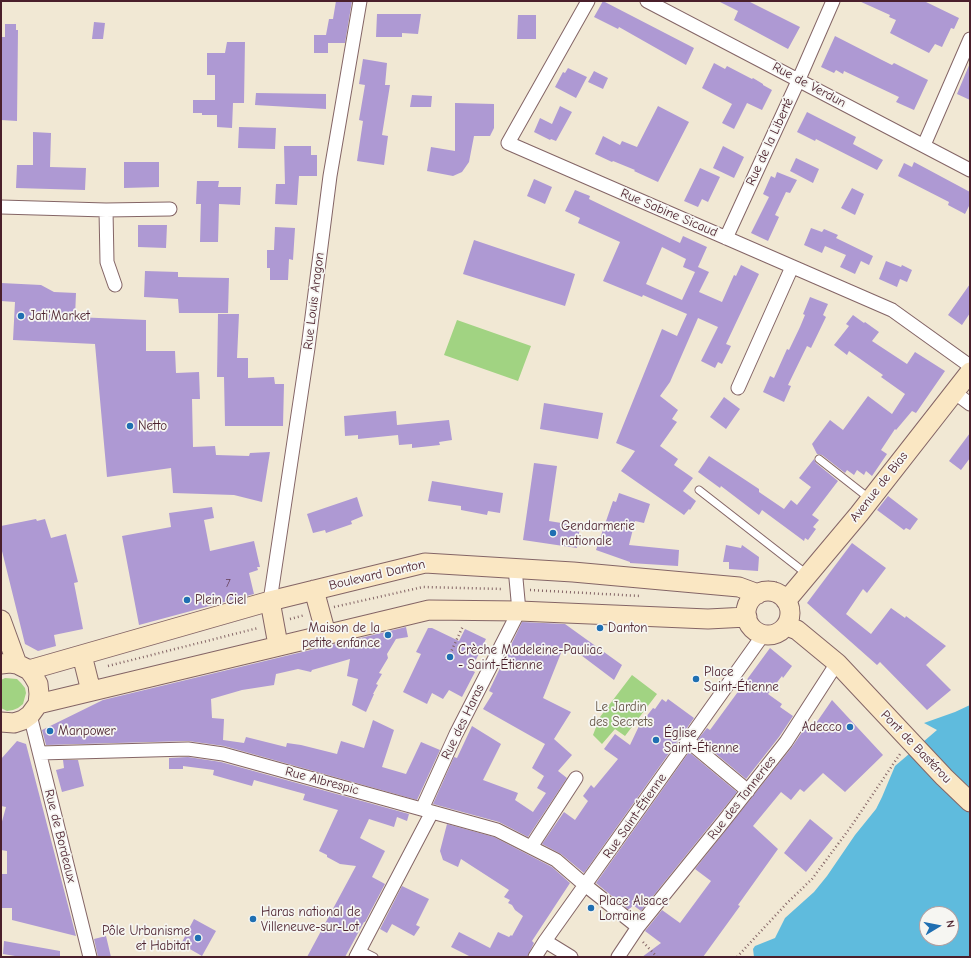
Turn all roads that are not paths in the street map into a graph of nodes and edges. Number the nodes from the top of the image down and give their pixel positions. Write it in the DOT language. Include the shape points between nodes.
graph roads {
  1 [pos="360,1"];
  2 [pos="588,1"];
  3 [pos="647,1"];
  4 [pos="832,1"];
  5 [pos="970,39"];
  6 [pos="799,79"];
  7 [pos="924,145"];
  8 [pos="970,170"];
  9 [pos="1,207"];
  10 [pos="170,208"];
  11 [pos="106,210"];
  12 [pos="726,238"];
  13 [pos="792,266"];
  14 [pos="115,285"];
  15 [pos="970,366"];
  16 [pos="970,372"];
  17 [pos="738,388"];
  18 [pos="954,392"];
  19 [pos="970,404"];
  20 [pos="819,459"];
  21 [pos="699,490"];
  22 [pos="870,500"];
  23 [pos="515,568"];
  24 [pos="808,576"];
  25 [pos="314,590"];
  26 [pos="754,592"];
  27 [pos="790,596"];
  28 [pos="270,601"];
  29 [pos="519,611"];
  30 [pos="747,617"];
  31 [pos="1,620"];
  32 [pos="787,626"];
  33 [pos="326,634"];
  34 [pos="763,635"];
  35 [pos="278,645"];
  36 [pos="82,655"];
  37 [pos="837,662"];
  38 [pos="16,666"];
  39 [pos="91,691"];
  40 [pos="34,709"];
  41 [pos="2,724"];
  42 [pos="688,741"];
  43 [pos="40,753"];
  44 [pos="576,778"];
  45 [pos="748,790"];
  46 [pos="970,802"];
  47 [pos="427,810"];
  48 [pos="531,847"];
  49 [pos="584,887"];
  50 [pos="638,932"];
  51 [pos="545,941"];
  52 [pos="358,953"];
  53 [pos="90,957"];
  54 [pos="374,957"];
  55 [pos="535,957"];
  56 [pos="571,957"];
  57 [pos="618,957"];
  1 -- 28 [label="street, Rue Louis Aragon" via="330,176 308,348"];
  2 -- 12 [label="street, Rue Sabine Sicaud" via="508,143"];
  3 -- 6 [label="street, Rue de Verdun"];
  4 -- 6 [label="street, Rue de la Liberté"];
  5 -- 7 [label="street"];
  6 -- 7 [label="street, Rue de Verdun"];
  6 -- 12 [label="street, Rue de la Liberté"];
  7 -- 8 [label="street, Rue de Verdun"];
  9 -- 11 [label="street"];
  10 -- 11 [label="street"];
  11 -- 14 [label="street" via="107,262"];
  12 -- 13 [label="street, Rue Sabine Sicaud"];
  13 -- 15 [label="street, Rue Sabine Sicaud" via="892,310"];
  13 -- 17 [label="street"];
  16 -- 18 [label="main road, Avenue de Bias"];
  18 -- 19 [label="street"];
  18 -- 22 [label="main road, Avenue de Bias"];
  20 -- 22 [label="lane"];
  21 -- 24 [label="lane"];
  22 -- 24 [label="main road, Avenue de Bias"];
  23 -- 25 [label="main road, Boulevard Danton" via="425,563"];
  23 -- 26 [label="main road, Boulevard Danton" via="739,587"];
  23 -- 29 [label="street"];
  24 -- 27 [label="main road, Avenue de Bias"];
  25 -- 28 [label="main road, Boulevard Danton"];
  25 -- 33 [label="main road"];
  26 -- 27 [label="main road" via="770,591"];
  26 -- 30 [label="main road" via="746,610"];
  27 -- 32 [label="main road"];
  28 -- 35 [label="main road"];
  28 -- 36 [label="main road, Boulevard Danton"];
  29 -- 30 [label="main road" via="708,619"];
  29 -- 33 [label="main road" via="429,610"];
  29 -- 47 [label="street, Rue des Haras" via="456,734"];
  30 -- 34 [label="main road" via="752,628"];
  31 -- 38 [label="main road"];
  32 -- 34 [label="main road" via="776,634"];
  32 -- 37 [label="main road, Pont de Bastérou" via="797,630"];
  33 -- 35 [label="main road"];
  34 -- 42 [label="street, Rue Saint-Étienne"];
  35 -- 39 [label="main road"];
  36 -- 38 [label="main road, Boulevard Danton"];
  36 -- 39 [label="main road"];
  37 -- 45 [label="street, Rue des Tanneries" via="786,742"];
  37 -- 46 [label="main road, Pont de Bastérou"];
  38 -- 40 [label="main road" via="34,677 38,684 39,694"];
  39 -- 40 [label="main road"];
  40 -- 41 [label="main road" via="23,720"];
  40 -- 43 [label="street, Rue de Bordeaux"];
  42 -- 45 [label="street"];
  42 -- 49 [label="street, Rue Saint-Étienne"];
  43 -- 47 [label="street, Rue Albrespic" via="188,749 223,754"];
  43 -- 53 [label="street, Rue de Bordeaux"];
  44 -- 48 [label="street"];
  45 -- 50 [label="street, Rue des Tanneries"];
  47 -- 48 [label="street, Rue Albrespic" via="497,830"];
  47 -- 52 [label="street, Rue des Haras"];
  48 -- 49 [label="street, Rue Albrespic" via="556,860"];
  49 -- 50 [label="street"];
  49 -- 51 [label="street, Rue Saint-Étienne"];
  50 -- 57 [label="street, Rue des Tanneries"];
  51 -- 55 [label="street, Rue Saint-Étienne"];
  51 -- 56 [label="street"];
  52 -- 54 [label="lane"];
}
